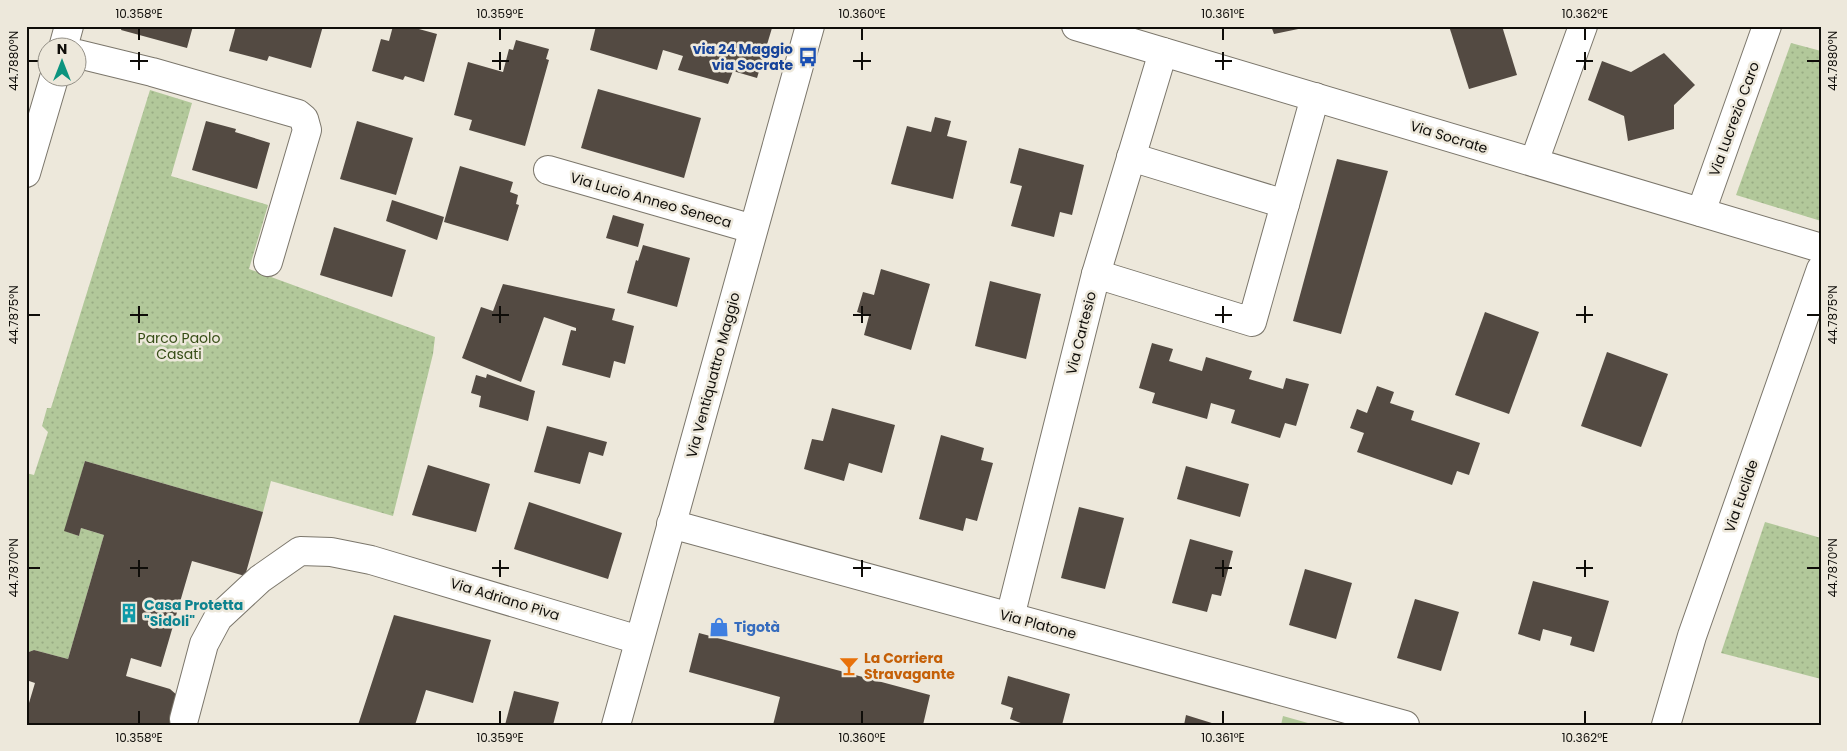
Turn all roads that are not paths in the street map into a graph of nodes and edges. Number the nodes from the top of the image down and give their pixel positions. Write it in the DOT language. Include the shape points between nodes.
graph roads {
  1 [pos="69,26"];
  2 [pos="810,26"];
  3 [pos="1076,26"];
  4 [pos="1583,26"];
  5 [pos="1767,26"];
  6 [pos="65,38"];
  7 [pos="1162,52"];
  8 [pos="88,57"];
  9 [pos="51,88"];
  10 [pos="1316,97"];
  11 [pos="1131,157"];
  12 [pos="1534,162"];
  13 [pos="548,170"];
  14 [pos="26,173"];
  15 [pos="1285,204"];
  16 [pos="1701,212"];
  17 [pos="753,229"];
  18 [pos="1821,248"];
  19 [pos="268,262"];
  20 [pos="1821,269"];
  21 [pos="1096,274"];
  22 [pos="671,524"];
  23 [pos="1010,617"];
  24 [pos="639,640"];
  25 [pos="184,719"];
  26 [pos="616,725"];
  27 [pos="1405,725"];
  28 [pos="1666,725"];
  1 -- 6 [label="street"];
  2 -- 17 [label="street, Via Ventiquattro Maggio"];
  3 -- 7 [label="street, Via Socrate"];
  4 -- 12 [label="street"];
  5 -- 16 [label="street, Via Lucrezio Caro"];
  7 -- 10 [label="street, Via Socrate"];
  7 -- 11 [label="street, Via Cartesio"];
  8 -- 19 [label="street" via="298,114 304,119 307,130"];
  9 -- 14 [label="street"];
  10 -- 12 [label="street, Via Socrate"];
  10 -- 15 [label="street"];
  11 -- 15 [label="street"];
  11 -- 21 [label="street, Via Cartesio"];
  12 -- 16 [label="street, Via Socrate"];
  13 -- 17 [label="street, Via Lucio Anneo Seneca"];
  15 -- 21 [label="street" via="1252,322"];
  16 -- 18 [label="street, Via Socrate"];
  17 -- 22 [label="street, Via Ventiquattro Maggio"];
  20 -- 28 [label="street, Via Euclide" via="1692,636"];
  21 -- 23 [label="street, Via Cartesio"];
  22 -- 23 [label="street, Via Platone"];
  22 -- 24 [label="street, Via Ventiquattro Maggio"];
  23 -- 27 [label="street, Via Platone"];
  24 -- 25 [label="street, Via Adriano Piva" via="371,560 331,552 300,551 260,579 218,618 204,644"];
  24 -- 26 [label="street, Via Ventiquattro Maggio"];
}
